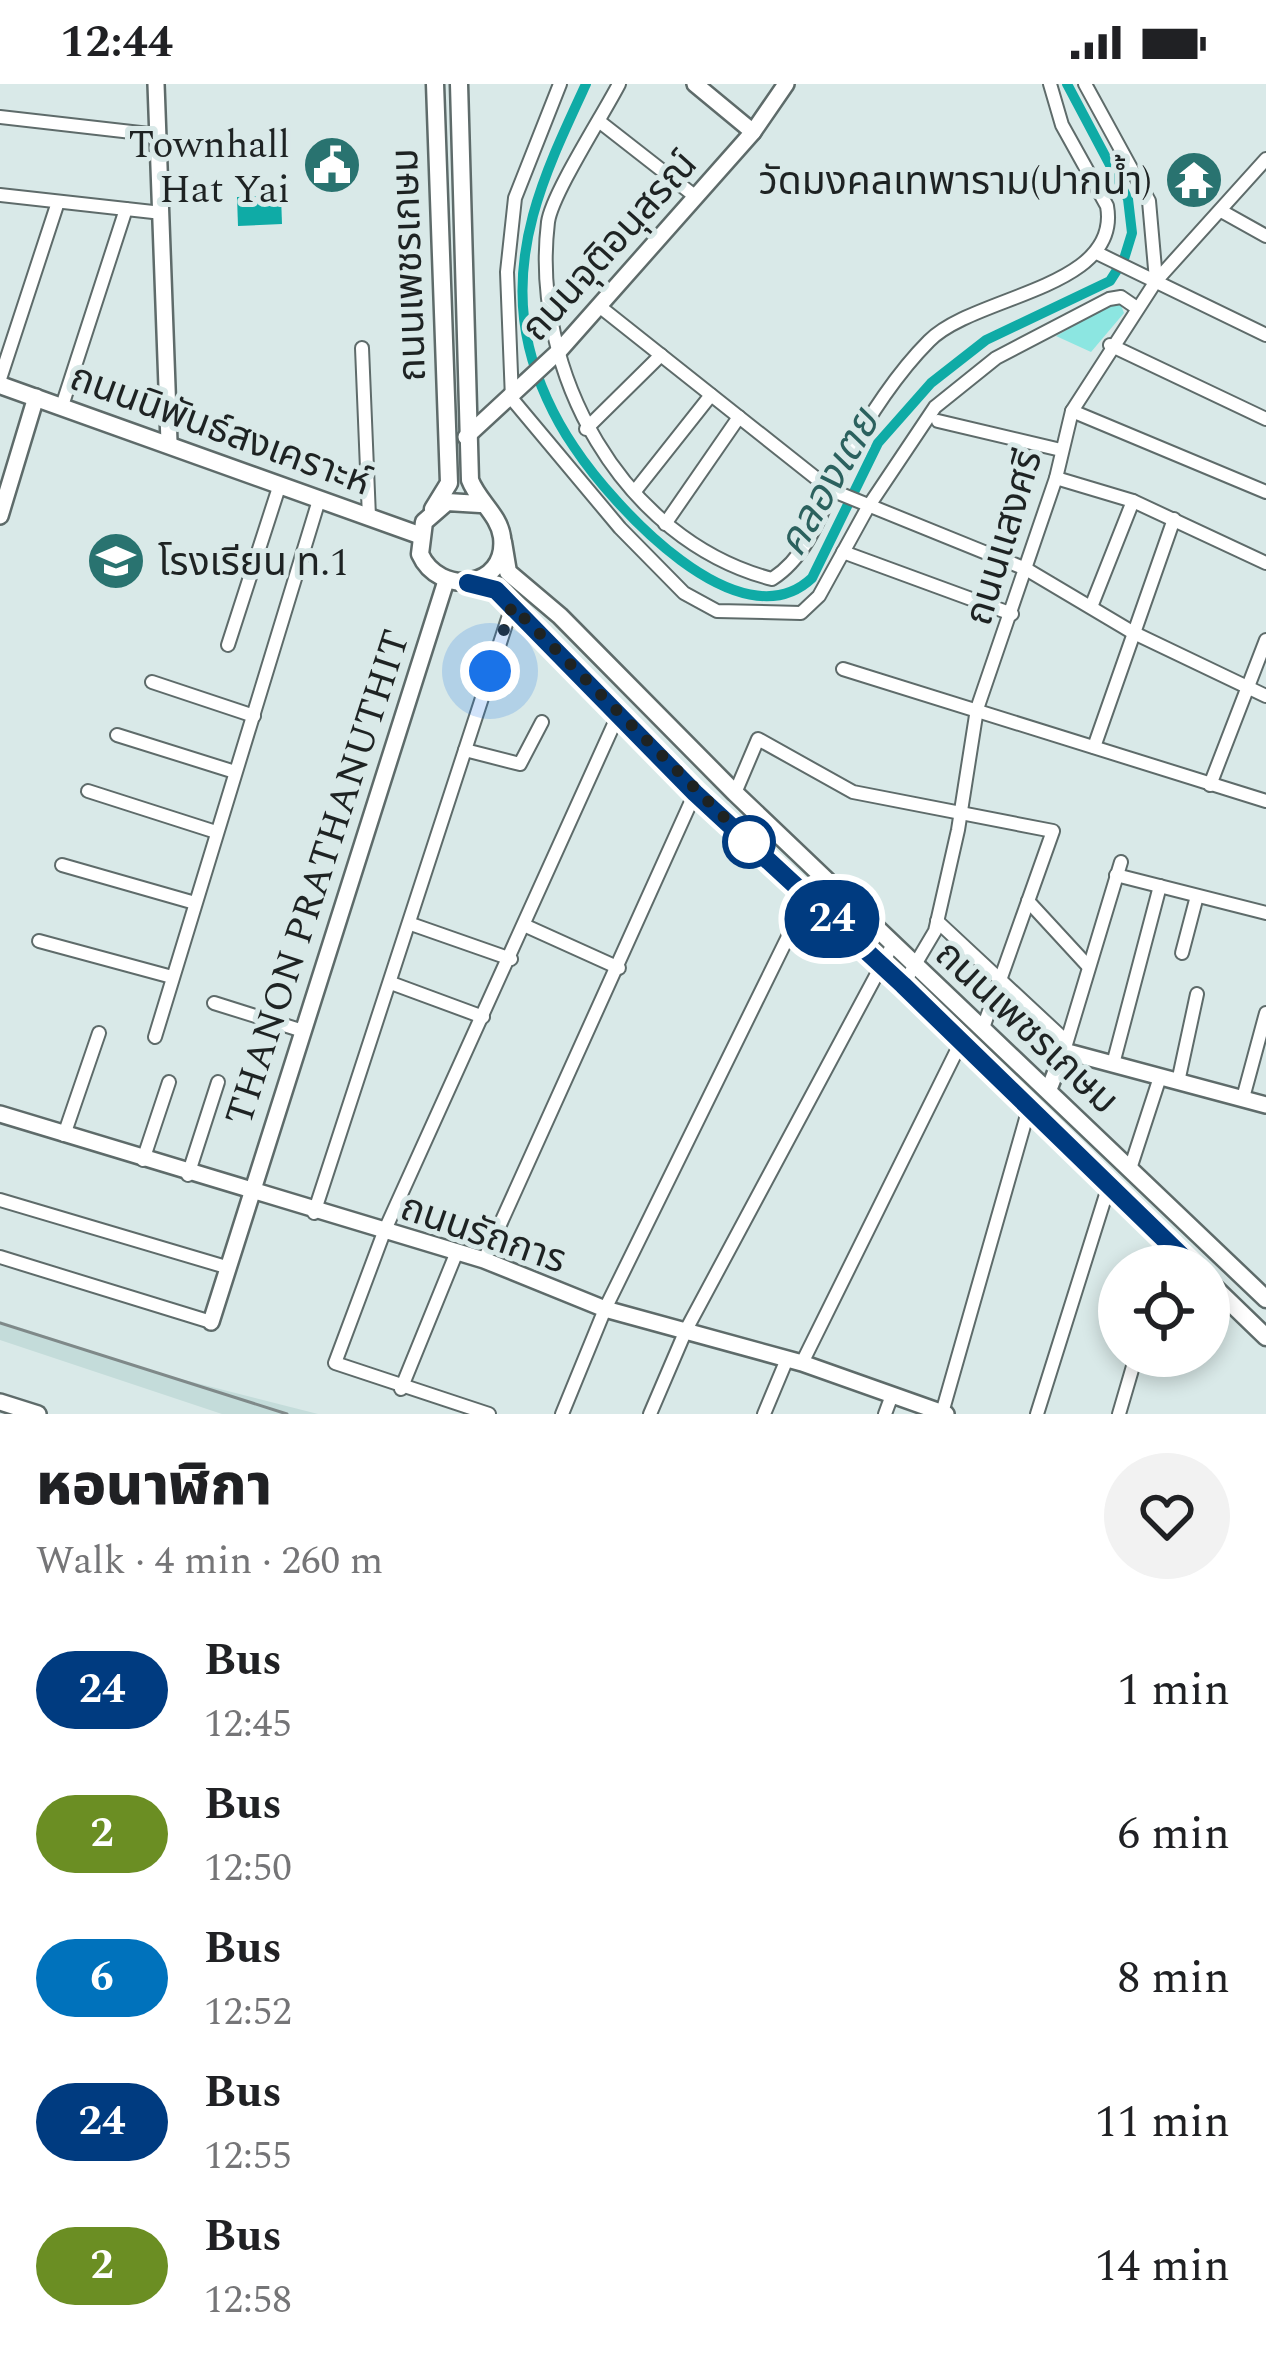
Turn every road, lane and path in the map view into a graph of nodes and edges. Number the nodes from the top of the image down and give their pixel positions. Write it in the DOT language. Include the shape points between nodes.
graph roads {
  1 [pos="156,84"];
  2 [pos="435,84"];
  3 [pos="459,84"];
  4 [pos="560,84"];
  5 [pos="619,84"];
  6 [pos="694,84"];
  7 [pos="786,84"];
  8 [pos="1050,84"];
  9 [pos="1084,84"];
  10 [pos="0,117"];
  11 [pos="600,122"];
  12 [pos="753,133"];
  13 [pos="158,135"];
  14 [pos="1266,159"];
  15 [pos="0,195"];
  16 [pos="696,196"];
  17 [pos="58,202"];
  18 [pos="126,209"];
  19 [pos="1223,212"];
  20 [pos="162,213"];
  21 [pos="462,224"];
  22 [pos="437,225"];
  23 [pos="1266,236"];
  24 [pos="1102,255"];
  25 [pos="1156,281"];
  26 [pos="599,306"];
  27 [pos="1137,308"];
  28 [pos="1266,335"];
  29 [pos="1110,345"];
  30 [pos="362,348"];
  31 [pos="559,351"];
  32 [pos="662,355"];
  33 [pos="0,382"];
  34 [pos="711,395"];
  35 [pos="36,397"];
  36 [pos="512,399"];
  37 [pos="62,406"];
  38 [pos="1072,411"];
  39 [pos="740,417"];
  40 [pos="1266,419"];
  41 [pos="938,421"];
  42 [pos="586,429"];
  43 [pos="466,437"];
  44 [pos="169,442"];
  45 [pos="1061,450"];
  46 [pos="1055,478"];
  47 [pos="280,484"];
  48 [pos="832,490"];
  49 [pos="635,491"];
  50 [pos="1266,492"];
  51 [pos="319,500"];
  52 [pos="1133,501"];
  53 [pos="480,504"];
  54 [pos="867,506"];
  55 [pos="432,510"];
  56 [pos="0,516"];
  57 [pos="370,517"];
  58 [pos="1174,519"];
  59 [pos="665,524"];
  60 [pos="419,535"];
  61 [pos="502,542"];
  62 [pos="843,552"];
  63 [pos="1266,563"];
  64 [pos="1026,569"];
  65 [pos="446,581"];
  66 [pos="468,583"];
  67 [pos="512,606"];
  68 [pos="1091,607"];
  69 [pos="1012,614"];
  70 [pos="1132,632"];
  71 [pos="1266,640"];
  72 [pos="228,645"];
  73 [pos="843,669"];
  74 [pos="152,682"];
  75 [pos="1245,686"];
  76 [pos="1266,696"];
  77 [pos="977,709"];
  78 [pos="619,713"];
  79 [pos="254,716"];
  80 [pos="542,722"];
  81 [pos="117,735"];
  82 [pos="1094,747"];
  83 [pos="465,750"];
  84 [pos="236,772"];
  85 [pos="1210,785"];
  86 [pos="88,791"];
  87 [pos="695,793"];
  88 [pos="735,793"];
  89 [pos="1266,801"];
  90 [pos="961,810"];
  91 [pos="216,832"];
  92 [pos="62,865"];
  93 [pos="1160,886"];
  94 [pos="808,896"];
  95 [pos="1197,896"];
  96 [pos="1028,901"];
  97 [pos="195,902"];
  98 [pos="1266,913"];
  99 [pos="937,921"];
  100 [pos="411,924"];
  101 [pos="526,926"];
  102 [pos="39,941"];
  103 [pos="893,944"];
  104 [pos="1182,953"];
  105 [pos="512,959"];
  106 [pos="878,964"];
  107 [pos="1087,965"];
  108 [pos="918,966"];
  109 [pos="619,968"];
  110 [pos="172,977"];
  111 [pos="1000,981"];
  112 [pos="391,983"];
  113 [pos="903,985"];
  114 [pos="1197,994"];
  115 [pos="214,1003"];
  116 [pos="1266,1013"];
  117 [pos="483,1017"];
  118 [pos="983,1028"];
  119 [pos="303,1031"];
  120 [pos="99,1033"];
  121 [pos="155,1037"];
  122 [pos="962,1042"];
  123 [pos="1065,1046"];
  124 [pos="1112,1064"];
  125 [pos="1160,1077"];
  126 [pos="169,1082"];
  127 [pos="218,1082"];
  128 [pos="1178,1082"];
  129 [pos="1049,1089"];
  130 [pos="1244,1098"];
  131 [pos="1266,1105"];
  132 [pos="1029,1108"];
  133 [pos="0,1114"];
  134 [pos="64,1135"];
  135 [pos="142,1160"];
  136 [pos="1130,1169"];
  137 [pos="188,1174"];
  138 [pos="1109,1185"];
  139 [pos="249,1192"];
  140 [pos="0,1200"];
  141 [pos="314,1213"];
  142 [pos="384,1232"];
  143 [pos="1170,1245"];
  144 [pos="456,1254"];
  145 [pos="0,1257"];
  146 [pos="484,1261"];
  147 [pos="226,1267"];
  148 [pos="1266,1299"];
  149 [pos="1230,1302"];
  150 [pos="605,1309"];
  151 [pos="211,1322"];
  152 [pos="686,1330"];
  153 [pos="1266,1337"];
  154 [pos="795,1361"];
  155 [pos="1129,1377"];
  156 [pos="401,1388"];
  157 [pos="892,1395"];
  158 [pos="0,1402"];
  159 [pos="944,1413"];
  160 [pos="38,1414"];
  161 [pos="489,1414"];
  162 [pos="562,1414"];
  163 [pos="650,1414"];
  164 [pos="764,1414"];
  165 [pos="885,1414"];
  166 [pos="1036,1414"];
  167 [pos="1118,1414"];
  1 -- 13 [label="street"];
  2 -- 22 [label="main road, ถนนเพชรเกษม"];
  3 -- 21 [label="main road, ถนนเพชรเกษม"];
  4 -- 36 [label="street" via="514,198 507,272"];
  5 -- 11 [label="street"];
  6 -- 12 [label="street"];
  7 -- 12 [label="street, ถนนจุติอนุสรณ์"];
  8 -- 24 [label="street" via="1061,125 1107,206"];
  9 -- 25 [label="street" via="1149,201"];
  10 -- 13 [label="street"];
  11 -- 16 [label="street"];
  11 -- 31 [label="street" via="548,218 547,309"];
  12 -- 16 [label="street, ถนนจุติอนุสรณ์"];
  13 -- 20 [label="street"];
  14 -- 19 [label="street, ถนนเเสงศรี"];
  15 -- 17 [label="street"];
  16 -- 26 [label="street, ถนนจุติอนุสรณ์"];
  17 -- 18 [label="street"];
  17 -- 33 [label="street"];
  18 -- 20 [label="street"];
  18 -- 37 [label="street"];
  19 -- 23 [label="street"];
  19 -- 25 [label="street, ถนนเเสงศรี"];
  20 -- 44 [label="street"];
  21 -- 22 [label="main road"];
  21 -- 43 [label="main road, ถนนเพชรเกษม"];
  22 -- 55 [label="main road, ถนนเพชรเกษม" via="449,483"];
  24 -- 25 [label="street"];
  24 -- 48 [label="street" via="1076,273 966,314 929,341 850,450"];
  25 -- 27 [label="street, ถนนเเสงศรี"];
  25 -- 28 [label="street"];
  26 -- 31 [label="street, ถนนจุติอนุสรณ์"];
  26 -- 32 [label="street"];
  27 -- 29 [label="street, ถนนเเสงศรี"];
  27 -- 54 [label="street" via="1109,299 966,378 915,430"];
  29 -- 38 [label="street, ถนนเเสงศรี"];
  29 -- 40 [label="street"];
  30 -- 57 [label="street"];
  31 -- 36 [label="street, ถนนจุติอนุสรณ์"];
  31 -- 42 [label="street"];
  32 -- 34 [label="street"];
  32 -- 42 [label="street"];
  33 -- 35 [label="main road, ถนนนิพันธ์สงเคราะห์"];
  34 -- 39 [label="street"];
  34 -- 49 [label="street"];
  35 -- 37 [label="main road, ถนนนิพันธ์สงเคราะห์"];
  35 -- 56 [label="street"];
  36 -- 43 [label="street, ถนนจุติอนุสรณ์"];
  36 -- 62 [label="street" via="620,528 684,593 717,611 801,613"];
  37 -- 44 [label="main road, ถนนนิพันธ์สงเคราะห์"];
  38 -- 45 [label="street, ถนนเเสงศรี"];
  38 -- 50 [label="street"];
  39 -- 48 [label="street"];
  39 -- 59 [label="street"];
  41 -- 45 [label="street"];
  42 -- 49 [label="street"];
  43 -- 53 [label="main road, ถนนเพชรเกษม"];
  44 -- 47 [label="main road, ถนนนิพันธ์สงเคราะห์"];
  45 -- 46 [label="street, ถนนเเสงศรี"];
  46 -- 52 [label="street"];
  46 -- 64 [label="street, ถนนเเสงศรี"];
  47 -- 51 [label="main road, ถนนนิพันธ์สงเคราะห์"];
  47 -- 72 [label="street"];
  48 -- 54 [label="street"];
  48 -- 59 [label="street" via="794,565 772,579 702,553"];
  49 -- 59 [label="street"];
  51 -- 57 [label="main road, ถนนนิพันธ์สงเคราะห์"];
  51 -- 79 [label="street"];
  52 -- 58 [label="street"];
  52 -- 68 [label="street"];
  53 -- 55 [label="main road" via="455,500"];
  53 -- 61 [label="main road"];
  54 -- 62 [label="street"];
  54 -- 64 [label="street"];
  55 -- 60 [label="main road"];
  57 -- 60 [label="main road, ถนนนิพันธ์สงเคราะห์"];
  58 -- 63 [label="street"];
  58 -- 70 [label="street"];
  60 -- 65 [label="main road" via="426,566"];
  61 -- 66 [label="main road" via="493,568"];
  61 -- 88 [label="main road, ถนนเพชรเกษม" via="508,572"];
  62 -- 69 [label="street"];
  64 -- 68 [label="street"];
  64 -- 69 [label="street, ถนนเเสงศรี"];
  65 -- 66 [label="main road"];
  65 -- 119 [label="street, THANON PRATHANUTHIT"];
  66 -- 67 [label="main road, ถนนเพชรเกษม" via="484,583"];
  67 -- 78 [label="main road, ถนนเพชรเกษม"];
  67 -- 83 [label="street"];
  68 -- 70 [label="street"];
  69 -- 77 [label="street, ถนนเเสงศรี"];
  70 -- 75 [label="street"];
  70 -- 82 [label="street"];
  71 -- 75 [label="street"];
  73 -- 77 [label="street"];
  74 -- 79 [label="street"];
  75 -- 76 [label="street"];
  75 -- 85 [label="street"];
  77 -- 82 [label="street"];
  77 -- 90 [label="street, ถนนเเสงศรี"];
  78 -- 87 [label="main road, ถนนเพชรเกษม"];
  78 -- 101 [label="street"];
  79 -- 84 [label="street"];
  80 -- 83 [label="street" via="520,764"];
  81 -- 84 [label="street"];
  82 -- 85 [label="street"];
  83 -- 100 [label="street"];
  84 -- 91 [label="street"];
  85 -- 89 [label="street"];
  86 -- 91 [label="street"];
  87 -- 94 [label="main road, ถนนเพชรเกษม"];
  87 -- 109 [label="street"];
  88 -- 90 [label="street" via="758,739 853,792"];
  88 -- 103 [label="main road, ถนนเพชรเกษม"];
  90 -- 96 [label="street" via="1053,831"];
  90 -- 99 [label="street, ถนนเเสงศรี"];
  91 -- 97 [label="street"];
  92 -- 97 [label="street"];
  93 -- 95 [label="street"];
  93 -- 107 [label="street" via="1119,868"];
  93 -- 124 [label="street"];
  94 -- 106 [label="main road, ถนนเพชรเกษม"];
  94 -- 150 [label="street"];
  95 -- 98 [label="street"];
  95 -- 104 [label="street"];
  96 -- 107 [label="street"];
  96 -- 111 [label="street"];
  97 -- 110 [label="street"];
  99 -- 108 [label="street, ถนนเเสงศรี"];
  99 -- 111 [label="street"];
  100 -- 105 [label="street"];
  100 -- 112 [label="street"];
  101 -- 105 [label="street"];
  101 -- 109 [label="street"];
  102 -- 110 [label="street"];
  103 -- 106 [label="street"];
  103 -- 108 [label="main road, ถนนเพชรเกษม"];
  105 -- 117 [label="street"];
  106 -- 113 [label="main road, ถนนเพชรเกษม"];
  106 -- 152 [label="street"];
  107 -- 123 [label="street"];
  108 -- 113 [label="street, ถนนเเสงศรี"];
  108 -- 118 [label="main road, ถนนเพชรเกษม"];
  109 -- 146 [label="street"];
  110 -- 121 [label="street"];
  111 -- 118 [label="street"];
  111 -- 123 [label="street"];
  112 -- 117 [label="street"];
  112 -- 141 [label="street"];
  113 -- 122 [label="main road, ถนนเพชรเกษม"];
  114 -- 128 [label="street"];
  115 -- 119 [label="street"];
  116 -- 130 [label="street"];
  117 -- 142 [label="street"];
  118 -- 129 [label="main road, ถนนเพชรเกษม"];
  119 -- 139 [label="street, THANON PRATHANUTHIT"];
  120 -- 134 [label="street"];
  122 -- 132 [label="main road, ถนนเพชรเกษม"];
  122 -- 154 [label="street"];
  123 -- 124 [label="street"];
  123 -- 129 [label="street"];
  124 -- 125 [label="street"];
  125 -- 128 [label="street"];
  125 -- 136 [label="street"];
  126 -- 135 [label="street"];
  127 -- 137 [label="street"];
  128 -- 130 [label="street"];
  129 -- 136 [label="main road, ถนนเพชรเกษม"];
  130 -- 131 [label="street"];
  132 -- 138 [label="main road, ถนนเพชรเกษม"];
  132 -- 159 [label="street"];
  133 -- 134 [label="street, ถนนรัถการ"];
  134 -- 135 [label="street, ถนนรัถการ"];
  135 -- 137 [label="street, ถนนรัถการ"];
  136 -- 148 [label="main road, ถนนเพชรเกษม"];
  137 -- 139 [label="street, ถนนรัถการ"];
  138 -- 143 [label="main road, ถนนเพชรเกษม"];
  138 -- 166 [label="street"];
  139 -- 141 [label="street, ถนนรัถการ"];
  139 -- 147 [label="street, THANON PRATHANUTHIT"];
  140 -- 147 [label="street"];
  141 -- 142 [label="street, ถนนรัถการ"];
  142 -- 144 [label="street, ถนนรัถการ"];
  142 -- 156 [label="street" via="334,1363"];
  144 -- 146 [label="street, ถนนรัถการ"];
  144 -- 156 [label="street"];
  145 -- 151 [label="street"];
  146 -- 150 [label="street, ถนนรัถการ"];
  147 -- 151 [label="street, THANON PRATHANUTHIT"];
  149 -- 153 [label="main road"];
  150 -- 152 [label="street, ถนนรัถการ"];
  150 -- 162 [label="street"];
  152 -- 154 [label="street, ถนนรัถการ"];
  152 -- 163 [label="street"];
  154 -- 157 [label="street, ถนนรัถการ"];
  154 -- 164 [label="street"];
  155 -- 167 [label="street"];
  156 -- 161 [label="street"];
  157 -- 159 [label="street, ถนนรัถการ"];
  157 -- 165 [label="street"];
  158 -- 160 [label="street"];
}
